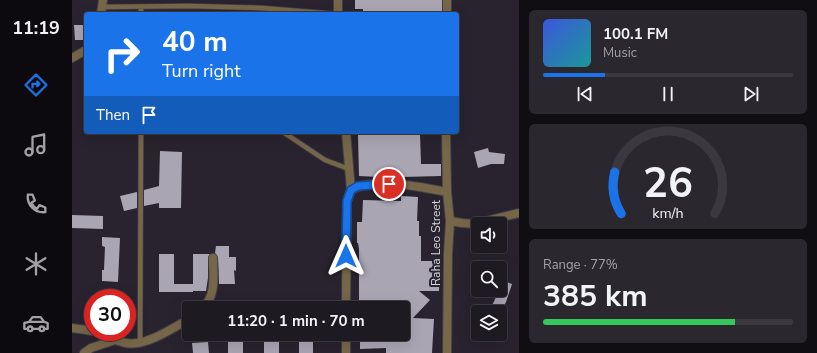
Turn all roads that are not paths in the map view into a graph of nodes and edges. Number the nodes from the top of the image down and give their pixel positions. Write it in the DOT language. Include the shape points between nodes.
graph roads {
  1 [pos="338,0"];
  2 [pos="447,0"];
  3 [pos="102,7"];
  4 [pos="141,7"];
  5 [pos="141,12"];
  6 [pos="311,12"];
  7 [pos="338,12"];
  8 [pos="447,12"];
  9 [pos="84,52"];
  10 [pos="72,58"];
  11 [pos="142,134"];
  12 [pos="286,134"];
  13 [pos="346,134"];
  14 [pos="446,134"];
  15 [pos="349,170"];
  16 [pos="351,190"];
  17 [pos="447,192"];
  18 [pos="519,213"];
  19 [pos="450,221"];
  20 [pos="213,258"];
  21 [pos="210,301"];
  22 [pos="346,301"];
  23 [pos="182,323"];
  24 [pos="72,328"];
  25 [pos="84,330"];
  26 [pos="112,341"];
  27 [pos="119,341"];
  28 [pos="346,341"];
  29 [pos="140,343"];
  30 [pos="84,353"];
  31 [pos="346,353"];
  32 [pos="448,353"];
  1 -- 7 [label="street"];
  2 -- 8 [label="street"];
  3 -- 4 [label="lane"];
  4 -- 5 [label="lane"];
  4 -- 6 [label="lane" via="262,8"];
  9 -- 10 [label="street"];
  11 -- 29 [label="lane"];
  12 -- 15 [label="lane" via="325,160"];
  13 -- 15 [label="street"];
  14 -- 17 [label="street, Raha Leo Street"];
  15 -- 16 [label="street"];
  16 -- 17 [label="street" via="358,186 374,184 404,184"];
  16 -- 22 [label="street" via="347,201"];
  17 -- 19 [label="street, Raha Leo Street"];
  18 -- 19 [label="street" via="474,224"];
  19 -- 32 [label="street, Raha Leo Street"];
  20 -- 21 [label="street"];
  23 -- 29 [label="street"];
  24 -- 25 [label="street"];
  26 -- 30 [label="street"];
  27 -- 29 [label="street"];
  28 -- 31 [label="street"];
}
